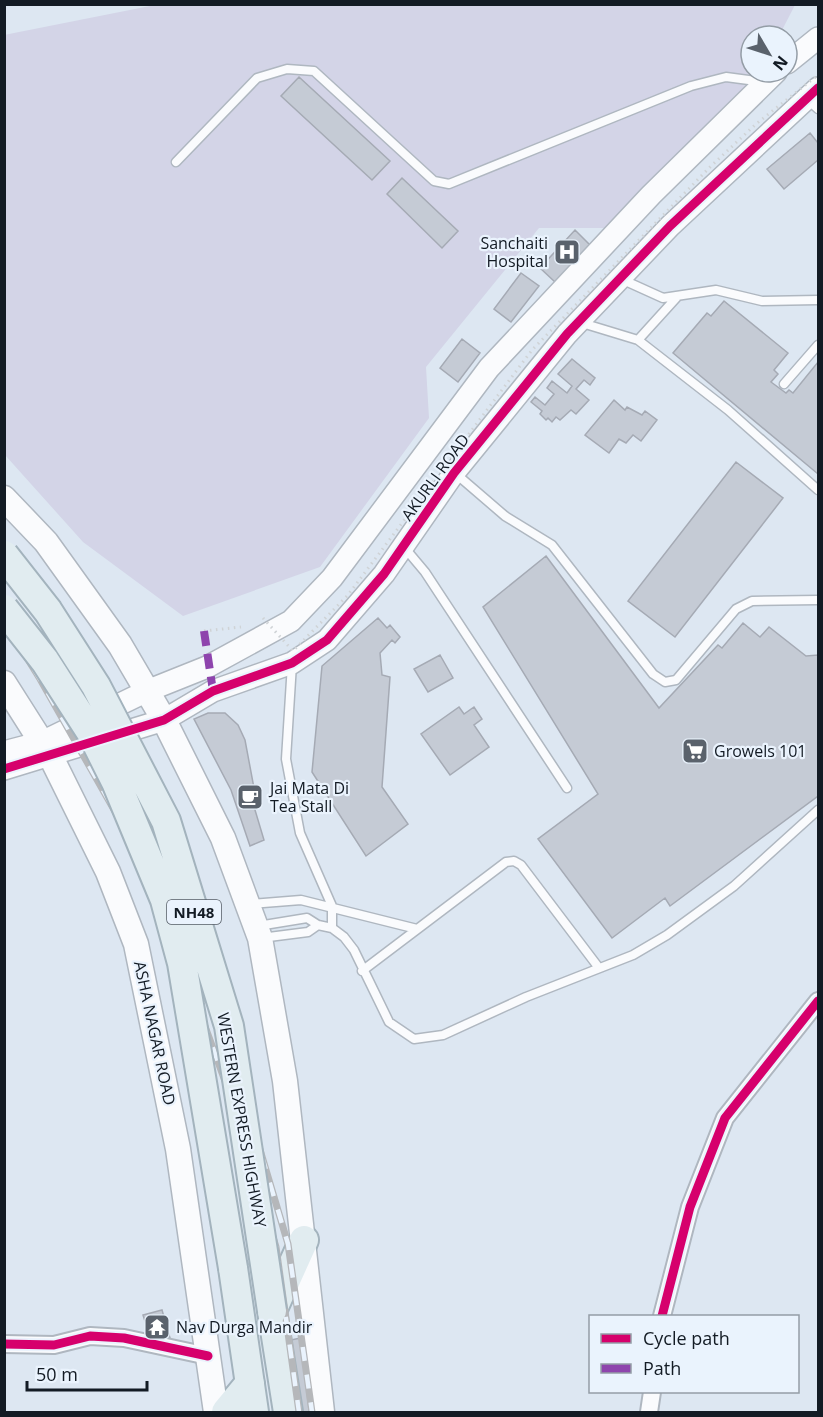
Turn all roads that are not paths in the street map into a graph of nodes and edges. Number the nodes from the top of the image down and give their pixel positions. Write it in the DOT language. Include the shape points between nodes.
graph roads {
  1 [pos="819,38"];
  2 [pos="799,54"];
  3 [pos="739,77"];
  4 [pos="763,84"];
  5 [pos="815,99"];
  6 [pos="176,162"];
  7 [pos="620,279"];
  8 [pos="677,297"];
  9 [pos="819,300"];
  10 [pos="578,322"];
  11 [pos="638,340"];
  12 [pos="819,345"];
  13 [pos="784,384"];
  14 [pos="454,473"];
  15 [pos="819,490"];
  16 [pos="4,498"];
  17 [pos="404,546"];
  18 [pos="4,555"];
  19 [pos="819,600"];
  20 [pos="4,609"];
  21 [pos="292,663"];
  22 [pos="4,683"];
  23 [pos="147,692"];
  24 [pos="164,720"];
  25 [pos="47,749"];
  26 [pos="4,752"];
  27 [pos="4,769"];
  28 [pos="567,788"];
  29 [pos="819,810"];
  30 [pos="332,906"];
  31 [pos="254,923"];
  32 [pos="318,925"];
  33 [pos="332,928"];
  34 [pos="417,929"];
  35 [pos="599,968"];
  36 [pos="362,971"];
  37 [pos="819,1001"];
  38 [pos="304,1240"];
  39 [pos="272,1311"];
  40 [pos="663,1315"];
  41 [pos="4,1344"];
  42 [pos="208,1356"];
  43 [pos="250,1383"];
  44 [pos="652,1393"];
  45 [pos="216,1413"];
  46 [pos="226,1413"];
  47 [pos="254,1413"];
  48 [pos="288,1413"];
  49 [pos="322,1413"];
  50 [pos="649,1413"];
  1 -- 2 [label="street"];
  3 -- 6 [label="lane" via="692,86 449,184 434,181 314,71 287,69 257,78"];
  4 -- 23 [label="street, AKURLI ROAD" via="651,195 489,368 332,578 291,621 207,667"];
  5 -- 7 [label="street, AKURLI ROAD" via="670,226"];
  7 -- 8 [label="lane" via="663,298"];
  7 -- 10 [label="street, AKURLI ROAD"];
  8 -- 9 [label="lane" via="716,291 762,301"];
  8 -- 11 [label="lane"];
  10 -- 11 [label="lane"];
  10 -- 14 [label="street, AKURLI ROAD"];
  11 -- 15 [label="lane" via="729,410"];
  12 -- 13 [label="lane"];
  14 -- 17 [label="street, AKURLI ROAD"];
  14 -- 19 [label="lane" via="505,516 552,545 653,674 665,682 676,680 736,609 752,601"];
  16 -- 23 [label="main road" via="46,542 84,592"];
  17 -- 21 [label="street, AKURLI ROAD" via="327,640"];
  17 -- 28 [label="lane"];
  18 -- 39 [label="highway, WESTERN EXPRESS HIGHWAY / NH48, bridge" via="48,611 96,686 166,821 229,1026"];
  20 -- 43 [label="highway, WESTERN EXPRESS HIGHWAY / NH48, bridge" via="45,661 92,734 165,900 182,963"];
  21 -- 24 [label="street, AKURLI ROAD" via="213,691"];
  21 -- 30 [label="lane" via="286,759 300,833"];
  22 -- 25 [label="main road, ASHA NAGAR ROAD"];
  23 -- 24 [label="main road"];
  23 -- 25 [label="street, AKURLI ROAD"];
  24 -- 25 [label="street, AKURLI ROAD"];
  24 -- 31 [label="main road" via="223,838"];
  25 -- 26 [label="street, AKURLI ROAD"];
  25 -- 27 [label="street, AKURLI ROAD"];
  25 -- 42 [label="main road, ASHA NAGAR ROAD" via="108,872 136,944 178,1149"];
  29 -- 35 [label="lane" via="734,885 667,935 633,955"];
  30 -- 31 [label="lane" via="301,900"];
  30 -- 33 [label="lane"];
  30 -- 34 [label="lane"];
  31 -- 32 [label="lane" via="307,918"];
  31 -- 32 [label="lane" via="308,932"];
  31 -- 38 [label="main road" via="285,1081"];
  32 -- 33 [label="lane"];
  33 -- 36 [label="lane" via="354,950"];
  34 -- 35 [label="lane" via="507,862 514,861 521,864"];
  34 -- 36 [label="lane"];
  35 -- 36 [label="lane" via="442,1035 414,1039 389,1022"];
  37 -- 40 [label="street" via="725,1118 690,1207"];
  38 -- 39 [label="highway"];
  38 -- 49 [label="main road"];
  39 -- 48 [label="highway, WESTERN EXPRESS HIGHWAY / NH48"];
  41 -- 42 [label="street" via="54,1345 90,1336 124,1338"];
  42 -- 45 [label="main road, ASHA NAGAR ROAD"];
  43 -- 46 [label="highway"];
  43 -- 47 [label="highway, WESTERN EXPRESS HIGHWAY / NH48"];
  44 -- 50 [label="street"];
}
